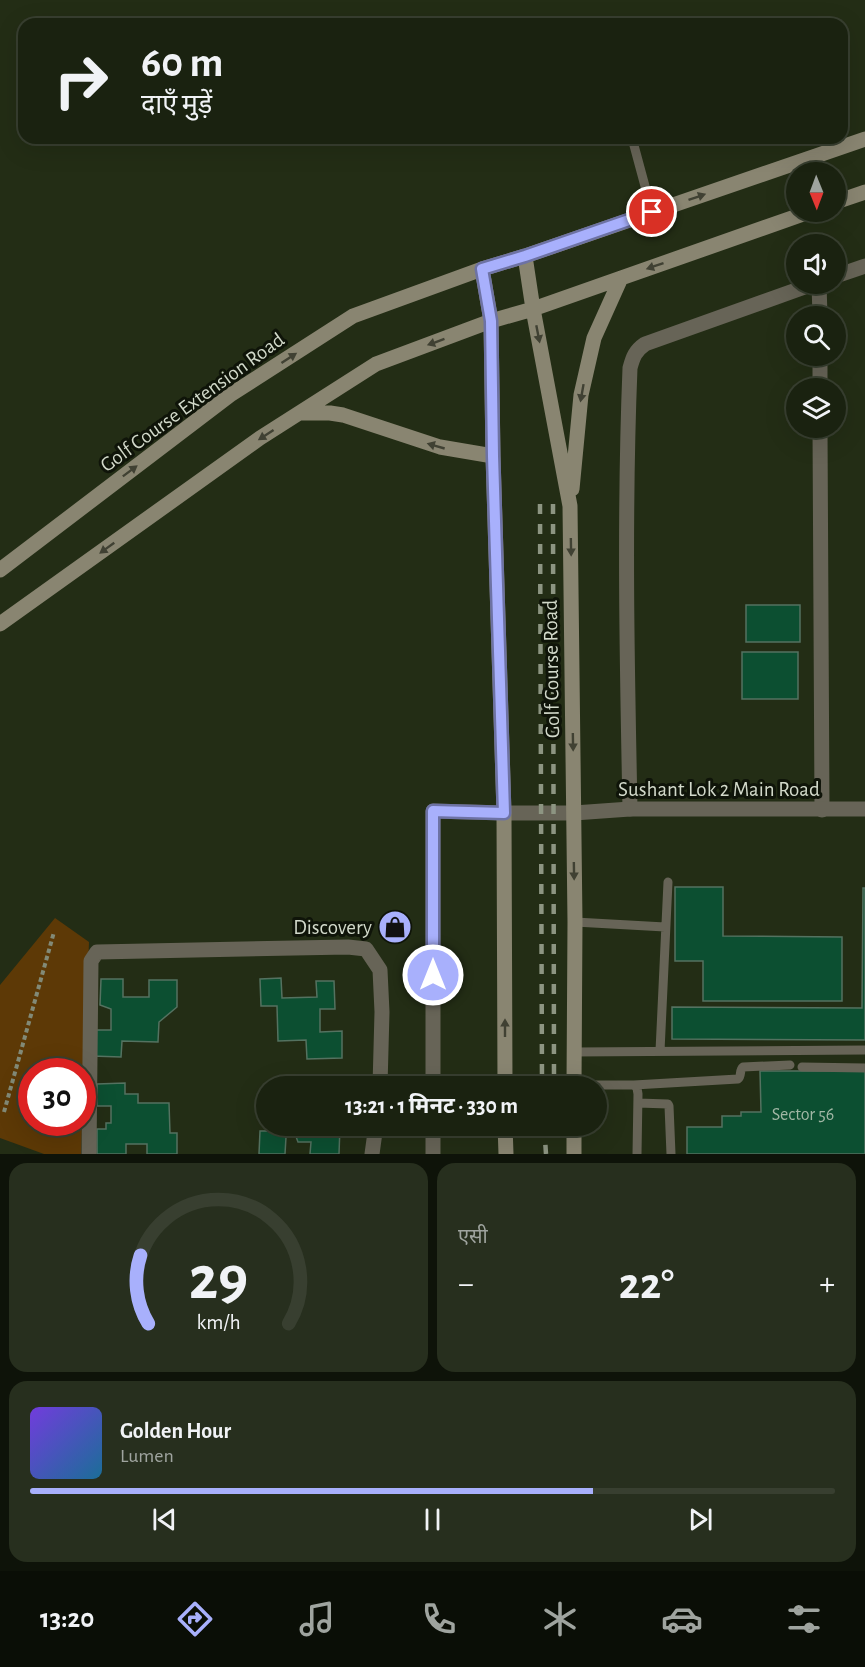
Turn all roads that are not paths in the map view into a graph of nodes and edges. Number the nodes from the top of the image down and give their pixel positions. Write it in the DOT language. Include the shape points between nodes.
graph roads {
  1 [pos="865,139"];
  2 [pos="634,144"];
  3 [pos="865,192"];
  4 [pos="846,199"];
  5 [pos="652,212"];
  6 [pos="786,220"];
  7 [pos="525,256"];
  8 [pos="865,266"];
  9 [pos="482,269"];
  10 [pos="846,273"];
  11 [pos="621,278"];
  12 [pos="786,294"];
  13 [pos="533,309"];
  14 [pos="491,321"];
  15 [pos="300,413"];
  16 [pos="820,438"];
  17 [pos="493,456"];
  18 [pos="570,506"];
  19 [pos="0,570"];
  20 [pos="0,624"];
  21 [pos="630,809"];
  22 [pos="865,809"];
  23 [pos="822,810"];
  24 [pos="504,813"];
  25 [pos="574,813"];
  26 [pos="668,882"];
  27 [pos="575,922"];
  28 [pos="665,927"];
  29 [pos="865,1050"];
  30 [pos="660,1051"];
  31 [pos="574,1052"];
  32 [pos="790,1065"];
  33 [pos="802,1067"];
  34 [pos="865,1068"];
  35 [pos="380,1076"];
  36 [pos="433,1076"];
  37 [pos="505,1076"];
  38 [pos="574,1076"];
  39 [pos="607,1085"];
  40 [pos="634,1085"];
  41 [pos="638,1103"];
  42 [pos="374,1136"];
  43 [pos="433,1136"];
  44 [pos="506,1136"];
  45 [pos="574,1136"];
  46 [pos="89,1154"];
  47 [pos="372,1154"];
  48 [pos="434,1154"];
  49 [pos="506,1154"];
  50 [pos="574,1154"];
  51 [pos="637,1154"];
  52 [pos="671,1154"];
  5 -- 1 [label="main road, Golf Course Extension Road, one-way"];
  2 -- 5 [label="lane"];
  3 -- 4 [label="main road"];
  5 -- 7 [label="main road, Golf Course Extension Road"];
  6 -- 11 [label="main road, one-way"];
  7 -- 9 [label="main road, Golf Course Extension Road"];
  7 -- 13 [label="main road, Golf Course Road"];
  8 -- 10 [label="street"];
  9 -- 14 [label="main road"];
  19 -- 9 [label="main road, Golf Course Extension Road, one-way" via="230,395 352,316"];
  11 -- 13 [label="main road"];
  11 -- 18 [label="main road, one-way" via="594,338 581,395"];
  12 -- 21 [label="street" via="645,344 632,357 626,473"];
  13 -- 14 [label="main road"];
  13 -- 18 [label="main road, Golf Course Road, one-way"];
  14 -- 15 [label="main road, one-way" via="376,364"];
  14 -- 17 [label="main road"];
  17 -- 15 [label="main road, one-way" via="440,447 343,415"];
  15 -- 20 [label="main road, one-way"];
  16 -- 23 [label="street"];
  17 -- 24 [label="main road"];
  18 -- 25 [label="main road, Golf Course Road, one-way"];
  21 -- 23 [label="street, Sushant Lok 2 Main Road"];
  21 -- 25 [label="street, Sushant Lok 2 Main Road"];
  22 -- 23 [label="street, Sushant Lok 2 Main Road"];
  24 -- 25 [label="street, Sushant Lok 2 Main Road"];
  24 -- 36 [label="street, Sushant Lok 2 Main Road" via="433,811"];
  37 -- 24 [label="main road, one-way"];
  25 -- 27 [label="main road, Golf Course Road, one-way"];
  26 -- 28 [label="lane"];
  27 -- 28 [label="lane"];
  27 -- 31 [label="main road, Golf Course Road"];
  28 -- 30 [label="lane"];
  29 -- 30 [label="lane"];
  30 -- 31 [label="lane"];
  31 -- 38 [label="main road, Golf Course Road"];
  32 -- 40 [label="lane" via="743,1067 738,1079"];
  33 -- 34 [label="lane"];
  35 -- 46 [label="street" via="380,970 366,949 97,952 91,962"];
  39 -- 40 [label="lane"];
  40 -- 41 [label="lane"];
  41 -- 51 [label="lane"];
  41 -- 52 [label="lane" via="668,1104"];
  42 -- 47 [label="street"];
  43 -- 48 [label="street"];
  44 -- 49 [label="main road"];
  45 -- 50 [label="main road"];
}
